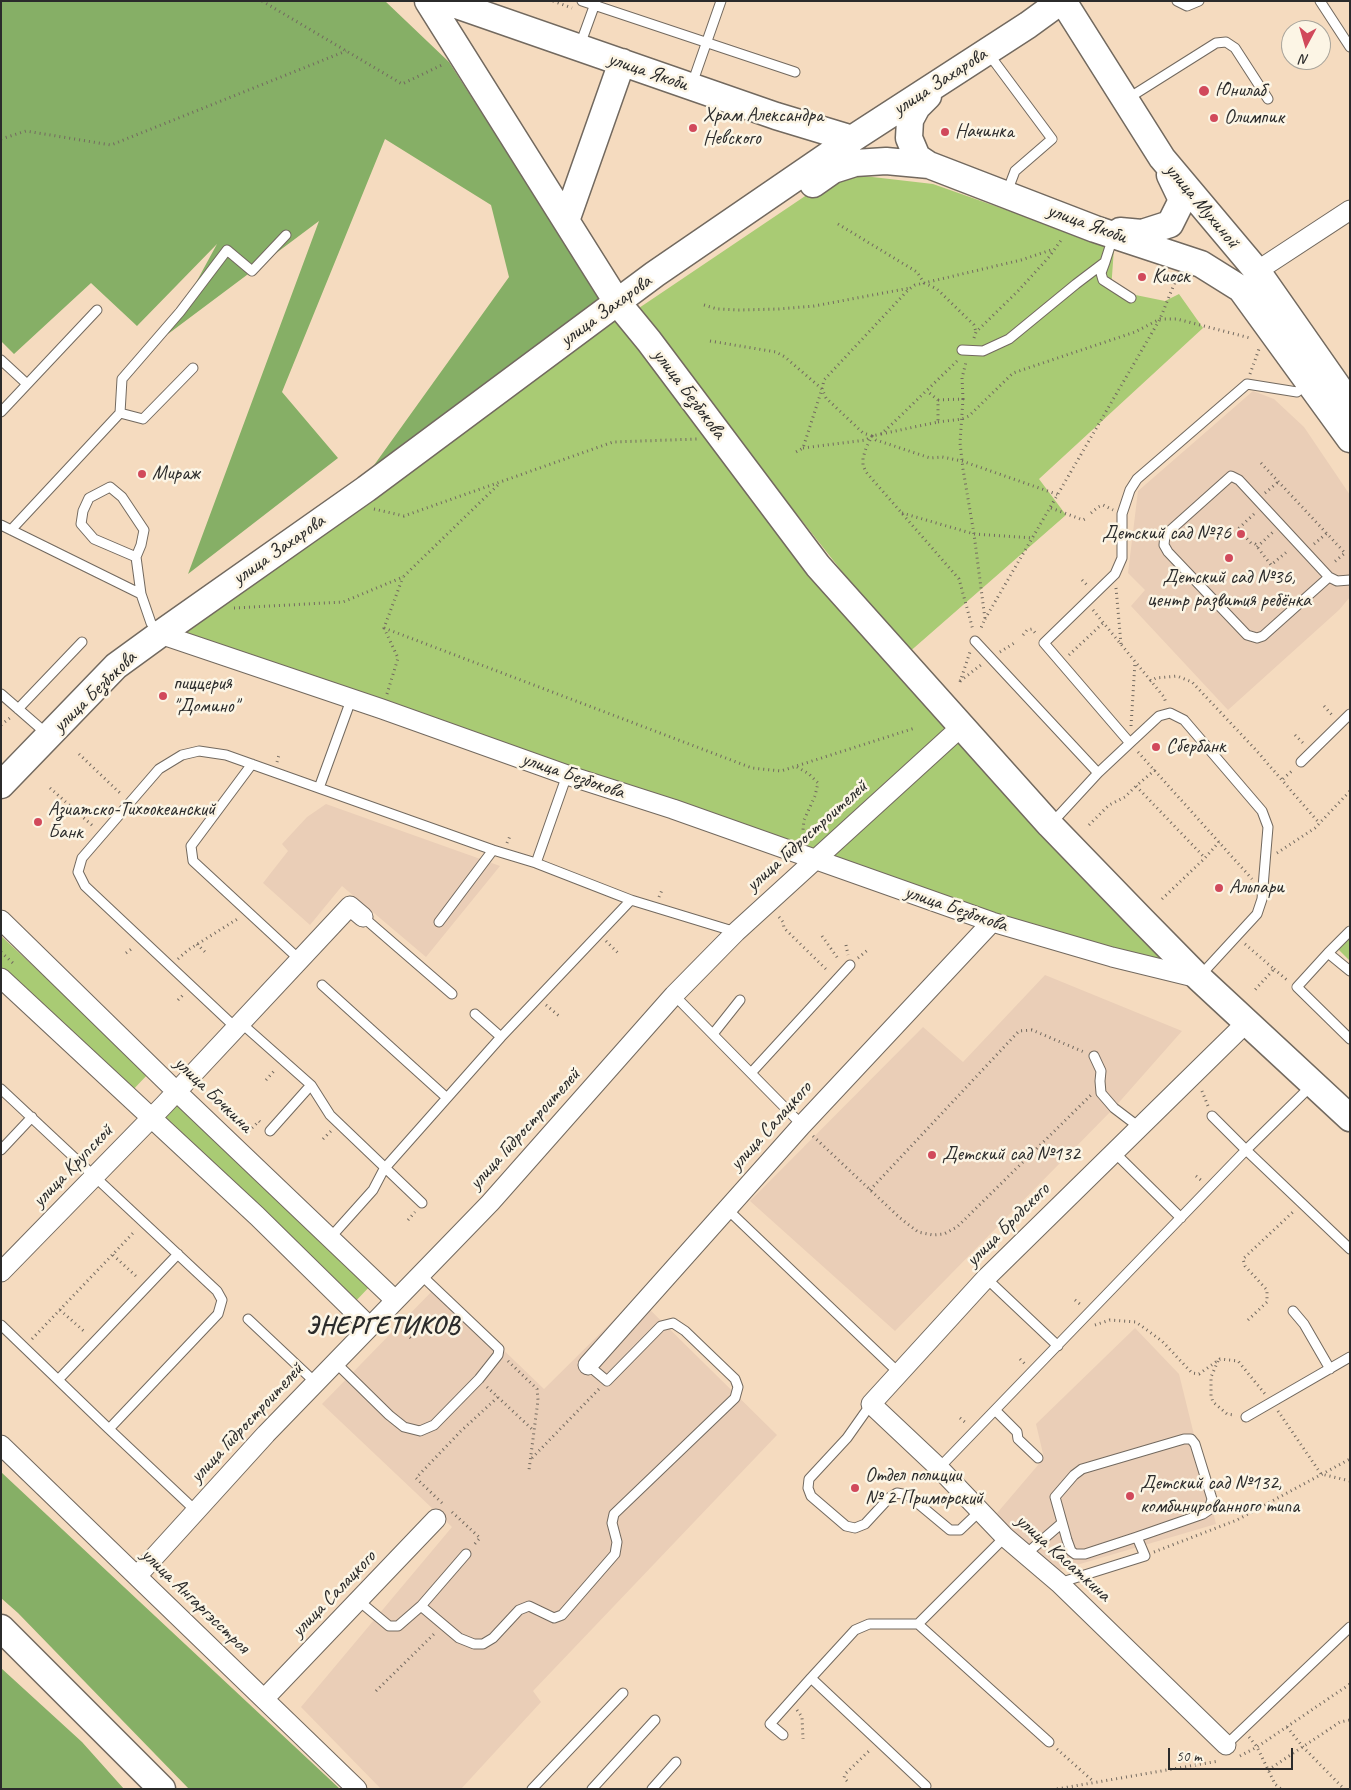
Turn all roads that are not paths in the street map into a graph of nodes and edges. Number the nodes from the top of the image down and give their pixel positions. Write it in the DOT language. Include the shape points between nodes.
graph roads {
  1 [pos="428,1"];
  2 [pos="445,1"];
  3 [pos="582,1"];
  4 [pos="721,1"];
  5 [pos="1062,1"];
  6 [pos="1177,1"];
  7 [pos="1199,1"];
  8 [pos="1320,1"];
  9 [pos="595,3"];
  10 [pos="706,43"];
  11 [pos="1350,47"];
  12 [pos="579,48"];
  13 [pos="987,52"];
  14 [pos="622,62"];
  15 [pos="795,72"];
  16 [pos="944,80"];
  17 [pos="692,87"];
  18 [pos="1268,99"];
  19 [pos="1125,100"];
  20 [pos="852,139"];
  21 [pos="1162,158"];
  22 [pos="929,165"];
  23 [pos="1006,195"];
  24 [pos="1350,210"];
  25 [pos="566,221"];
  26 [pos="1104,232"];
  27 [pos="286,235"];
  28 [pos="1105,262"];
  29 [pos="1249,280"];
  30 [pos="1131,298"];
  31 [pos="617,302"];
  32 [pos="97,310"];
  33 [pos="965,350"];
  34 [pos="1,360"];
  35 [pos="193,368"];
  36 [pos="1308,383"];
  37 [pos="27,384"];
  38 [pos="1350,404"];
  39 [pos="1,412"];
  40 [pos="120,413"];
  41 [pos="1350,439"];
  42 [pos="1,526"];
  43 [pos="11,530"];
  44 [pos="136,557"];
  45 [pos="1326,574"];
  46 [pos="1350,580"];
  47 [pos="141,594"];
  48 [pos="160,634"];
  49 [pos="975,640"];
  50 [pos="82,642"];
  51 [pos="1,694"];
  52 [pos="351,700"];
  53 [pos="18,709"];
  54 [pos="1350,714"];
  55 [pos="961,728"];
  56 [pos="49,736"];
  57 [pos="1130,743"];
  58 [pos="1301,762"];
  59 [pos="252,764"];
  60 [pos="1098,773"];
  61 [pos="567,775"];
  62 [pos="1,786"];
  63 [pos="319,788"];
  64 [pos="1050,825"];
  65 [pos="493,850"];
  66 [pos="813,851"];
  67 [pos="536,863"];
  68 [pos="631,900"];
  69 [pos="363,917"];
  70 [pos="1,920"];
  71 [pos="439,922"];
  72 [pos="992,922"];
  73 [pos="1350,931"];
  74 [pos="736,932"];
  75 [pos="1328,953"];
  76 [pos="300,960"];
  77 [pos="850,965"];
  78 [pos="1350,971"];
  79 [pos="1,978"];
  80 [pos="1199,978"];
  81 [pos="322,985"];
  82 [pos="452,994"];
  83 [pos="674,995"];
  84 [pos="740,1000"];
  85 [pos="475,1014"];
  86 [pos="1247,1022"];
  87 [pos="239,1026"];
  88 [pos="713,1034"];
  89 [pos="501,1037"];
  90 [pos="1350,1039"];
  91 [pos="1094,1056"];
  92 [pos="751,1073"];
  93 [pos="1313,1084"];
  94 [pos="311,1085"];
  95 [pos="1,1089"];
  96 [pos="177,1092"];
  97 [pos="447,1098"];
  98 [pos="1212,1116"];
  99 [pos="32,1117"];
  100 [pos="152,1118"];
  101 [pos="1350,1118"];
  102 [pos="802,1125"];
  103 [pos="1139,1127"];
  104 [pos="270,1131"];
  105 [pos="1,1150"];
  106 [pos="1246,1150"];
  107 [pos="1114,1152"];
  108 [pos="384,1169"];
  109 [pos="95,1176"];
  110 [pos="422,1203"];
  111 [pos="727,1209"];
  112 [pos="1181,1218"];
  113 [pos="330,1238"];
  114 [pos="1350,1249"];
  115 [pos="178,1254"];
  116 [pos="1,1272"];
  117 [pos="420,1274"];
  118 [pos="986,1278"];
  119 [pos="396,1300"];
  120 [pos="1293,1311"];
  121 [pos="248,1319"];
  122 [pos="1,1325"];
  123 [pos="370,1326"];
  124 [pos="1058,1346"];
  125 [pos="1350,1358"];
  126 [pos="335,1362"];
  127 [pos="588,1365"];
  128 [pos="1330,1369"];
  129 [pos="899,1374"];
  130 [pos="58,1380"];
  131 [pos="316,1383"];
  132 [pos="871,1404"];
  133 [pos="995,1410"];
  134 [pos="1246,1417"];
  135 [pos="109,1429"];
  136 [pos="1,1445"];
  137 [pos="1038,1458"];
  138 [pos="939,1468"];
  139 [pos="196,1511"];
  140 [pos="980,1511"];
  141 [pos="444,1512"];
  142 [pos="1062,1523"];
  143 [pos="1005,1537"];
  144 [pos="1137,1537"];
  145 [pos="466,1554"];
  146 [pos="1026,1554"];
  147 [pos="137,1576"];
  148 [pos="1059,1583"];
  149 [pos="359,1600"];
  150 [pos="421,1606"];
  151 [pos="918,1624"];
  152 [pos="1350,1627"];
  153 [pos="1,1628"];
  154 [pos="811,1678"];
  155 [pos="624,1694"];
  156 [pos="264,1699"];
  157 [pos="655,1720"];
  158 [pos="783,1735"];
  159 [pos="1049,1742"];
  160 [pos="1230,1754"];
  161 [pos="676,1762"];
  162 [pos="926,1786"];
  163 [pos="162,1789"];
  164 [pos="357,1789"];
  165 [pos="532,1789"];
  166 [pos="592,1789"];
  167 [pos="652,1789"];
  1 -- 25 [label="main road, улица Безбокова"];
  2 -- 12 [label="main road, улица Якоби" via="494,13"];
  3 -- 9 [label="lane"];
  4 -- 10 [label="lane"];
  5 -- 13 [label="main road, улица Захарова"];
  5 -- 19 [label="main road, улица Мухиной"];
  6 -- 7 [label="lane" via="1187,6"];
  8 -- 11 [label="lane"];
  9 -- 10 [label="lane"];
  9 -- 12 [label="lane"];
  10 -- 15 [label="lane"];
  10 -- 17 [label="lane"];
  12 -- 14 [label="main road, улица Якоби"];
  13 -- 16 [label="main road, улица Захарова"];
  13 -- 23 [label="lane" via="1052,138 1015,171"];
  14 -- 17 [label="main road, улица Якоби"];
  14 -- 25 [label="main road"];
  16 -- 20 [label="main road, улица Захарова"];
  16 -- 22 [label="main road" via="918,106 910,120 909,138 917,157"];
  17 -- 20 [label="main road, улица Якоби"];
  18 -- 19 [label="lane" via="1235,48 1226,42 1216,43"];
  19 -- 21 [label="main road, улица Мухиной"];
  20 -- 31 [label="main road, улица Захарова"];
  21 -- 26 [label="main road" via="1182,200 1170,224 1142,233"];
  21 -- 29 [label="main road, улица Мухиной"];
  22 -- 23 [label="main road, улица Якоби"];
  22 -- 31 [label="main road" via="886,161 855,163 833,170 653,291"];
  23 -- 26 [label="main road, улица Якоби"];
  24 -- 29 [label="street"];
  25 -- 31 [label="main road, улица Безбокова"];
  26 -- 28 [label="lane"];
  26 -- 29 [label="main road, улица Якоби"];
  27 -- 40 [label="lane" via="252,271 227,250 180,312 122,379"];
  28 -- 30 [label="lane" via="1101,273 1103,280"];
  28 -- 33 [label="lane" via="1009,339 983,351"];
  29 -- 36 [label="main road, улица Мухиной"];
  29 -- 38 [label="main road, улица Мухиной"];
  31 -- 48 [label="main road, улица Захарова" via="366,488"];
  31 -- 55 [label="main road, улица Безбокова" via="818,566"];
  32 -- 37 [label="lane"];
  34 -- 37 [label="lane"];
  35 -- 40 [label="lane" via="143,419"];
  36 -- 41 [label="main road, улица Мухиной"];
  36 -- 57 [label="lane" via="1297,392 1247,384 1137,479 1122,514 1122,558 1115,574 1044,643"];
  37 -- 39 [label="lane"];
  40 -- 43 [label="lane"];
  42 -- 43 [label="lane"];
  43 -- 47 [label="lane"];
  44 -- 44 [label="lane" via="144,530 122,497 110,487 89,498 81,524 94,539"];
  44 -- 47 [label="lane"];
  45 -- 45 [label="lane" via="1263,636 1257,638 1247,635 1168,552 1164,545 1165,535 1231,476 1239,480"];
  45 -- 46 [label="lane" via="1337,581"];
  47 -- 48 [label="lane" via="151,623"];
  48 -- 52 [label="street, улица Безбокова"];
  48 -- 56 [label="main road, улица Безбокова" via="116,666"];
  49 -- 60 [label="lane"];
  50 -- 53 [label="lane"];
  51 -- 53 [label="lane"];
  52 -- 61 [label="street, улица Безбокова"];
  52 -- 63 [label="lane"];
  53 -- 56 [label="lane"];
  54 -- 58 [label="lane"];
  55 -- 64 [label="main road, улица Безбокова"];
  55 -- 66 [label="street, улица Гидростроителей"];
  56 -- 62 [label="main road, улица Безбокова"];
  57 -- 60 [label="lane"];
  57 -- 80 [label="lane" via="1159,716 1170,713 1184,720 1262,811 1268,827 1262,899 1257,914"];
  59 -- 63 [label="lane"];
  59 -- 76 [label="lane" via="191,846 193,861"];
  59 -- 87 [label="lane" via="226,755 199,751 182,754 159,769 82,858 78,872 85,886 170,967"];
  60 -- 64 [label="lane"];
  61 -- 66 [label="street, улица Безбокова"];
  61 -- 67 [label="lane"];
  63 -- 65 [label="lane"];
  64 -- 80 [label="main road, улица Безбокова"];
  65 -- 67 [label="lane"];
  65 -- 71 [label="lane"];
  66 -- 72 [label="street, улица Безбокова"];
  66 -- 74 [label="street, улица Гидростроителей"];
  67 -- 68 [label="lane"];
  68 -- 74 [label="lane"];
  68 -- 89 [label="lane"];
  69 -- 76 [label="street, улица Крупской" via="350,906"];
  69 -- 82 [label="lane"];
  70 -- 96 [label="street, улица Бочкина"];
  72 -- 80 [label="street, улица Безбокова"];
  72 -- 102 [label="street, улица Салацкого"];
  73 -- 75 [label="lane"];
  74 -- 83 [label="street, улица Гидростроителей"];
  75 -- 78 [label="lane"];
  75 -- 90 [label="lane" via="1297,987"];
  76 -- 87 [label="street, улица Крупской"];
  77 -- 92 [label="lane"];
  79 -- 100 [label="street"];
  80 -- 86 [label="main road, улица Безбокова"];
  81 -- 97 [label="lane"];
  83 -- 88 [label="lane"];
  83 -- 117 [label="street, улица Гидростроителей" via="490,1204"];
  84 -- 88 [label="lane"];
  85 -- 89 [label="lane"];
  86 -- 93 [label="main road, улица Безбокова"];
  86 -- 103 [label="street, улица Бродского"];
  87 -- 94 [label="lane"];
  87 -- 96 [label="street, улица Крупской"];
  88 -- 92 [label="lane"];
  89 -- 97 [label="lane"];
  91 -- 103 [label="lane" via="1100,1071 1101,1093 1114,1108"];
  92 -- 102 [label="lane"];
  93 -- 101 [label="main road, улица Безбокова"];
  93 -- 106 [label="lane"];
  94 -- 104 [label="lane"];
  94 -- 108 [label="lane" via="330,1115"];
  95 -- 99 [label="lane"];
  96 -- 100 [label="street, улица Крупской"];
  96 -- 113 [label="street, улица Бочкина"];
  97 -- 108 [label="lane"];
  98 -- 106 [label="lane"];
  99 -- 105 [label="lane"];
  99 -- 109 [label="lane"];
  100 -- 109 [label="street, улица Крупской"];
  100 -- 123 [label="street"];
  102 -- 111 [label="street, улица Салацкого"];
  103 -- 107 [label="street, улица Бродского"];
  106 -- 112 [label="lane"];
  106 -- 114 [label="lane"];
  107 -- 112 [label="lane"];
  107 -- 118 [label="street, улица Бродского"];
  108 -- 110 [label="lane"];
  108 -- 113 [label="lane" via="372,1190"];
  109 -- 115 [label="lane"];
  109 -- 116 [label="street, улица Крупской"];
  111 -- 127 [label="street, улица Салацкого"];
  111 -- 129 [label="lane"];
  112 -- 124 [label="lane"];
  113 -- 119 [label="street, улица Бочкина"];
  115 -- 130 [label="lane"];
  115 -- 135 [label="lane" via="217,1291 222,1300 218,1314"];
  117 -- 119 [label="street, улица Гидростроителей"];
  117 -- 126 [label="lane" via="499,1349 479,1379 434,1424 420,1431 404,1427 389,1415"];
  118 -- 124 [label="lane"];
  118 -- 129 [label="street, улица Бродского"];
  119 -- 123 [label="street, улица Гидростроителей"];
  120 -- 128 [label="lane"];
  121 -- 131 [label="lane"];
  122 -- 130 [label="lane"];
  123 -- 126 [label="street, улица Гидростроителей"];
  124 -- 133 [label="lane"];
  125 -- 128 [label="lane"];
  126 -- 131 [label="street, улица Гидростроителей"];
  127 -- 150 [label="lane" via="607,1382 661,1326 673,1323 735,1378 738,1387 735,1398 614,1514 615,1554 562,1615 554,1618 529,1606 519,1610 492,1638 483,1644 474,1644 459,1638"];
  128 -- 134 [label="lane"];
  129 -- 132 [label="street, улица Бродского"];
  130 -- 135 [label="lane"];
  131 -- 139 [label="street, улица Гидростроителей"];
  132 -- 138 [label="street, улица Касаткина"];
  132 -- 140 [label="lane" via="847,1438 808,1479 811,1496 846,1526 855,1528 865,1524 897,1493 908,1495 950,1530 960,1530"];
  133 -- 137 [label="lane" via="1017,1432 1018,1440"];
  133 -- 138 [label="lane"];
  135 -- 139 [label="lane"];
  136 -- 147 [label="street, улица Ангаргэсстроя"];
  138 -- 140 [label="street, улица Касаткина"];
  139 -- 147 [label="street, улица Гидростроителей"];
  140 -- 143 [label="street, улица Касаткина"];
  141 -- 149 [label="street, улица Салацкого"];
  142 -- 144 [label="lane" via="1071,1551 1076,1554 1086,1554"];
  142 -- 144 [label="lane" via="1055,1497 1082,1469 1191,1439 1212,1499 1209,1510"];
  142 -- 146 [label="lane"];
  143 -- 146 [label="street, улица Касаткина"];
  143 -- 151 [label="lane"];
  144 -- 148 [label="lane" via="1144,1556"];
  145 -- 150 [label="lane"];
  146 -- 148 [label="street, улица Касаткина"];
  147 -- 156 [label="street, улица Ангаргэсстроя"];
  148 -- 160 [label="street, улица Касаткина"];
  149 -- 150 [label="lane" via="389,1626 398,1626"];
  149 -- 156 [label="street, улица Салацкого"];
  151 -- 154 [label="lane" via="869,1624 855,1630"];
  151 -- 159 [label="lane"];
  152 -- 160 [label="lane"];
  153 -- 163 [label="main road"];
  154 -- 158 [label="lane" via="770,1724"];
  154 -- 162 [label="lane"];
  155 -- 165 [label="lane"];
  156 -- 164 [label="street, улица Ангаргэсстроя"];
  157 -- 166 [label="lane"];
  161 -- 167 [label="lane"];
}
